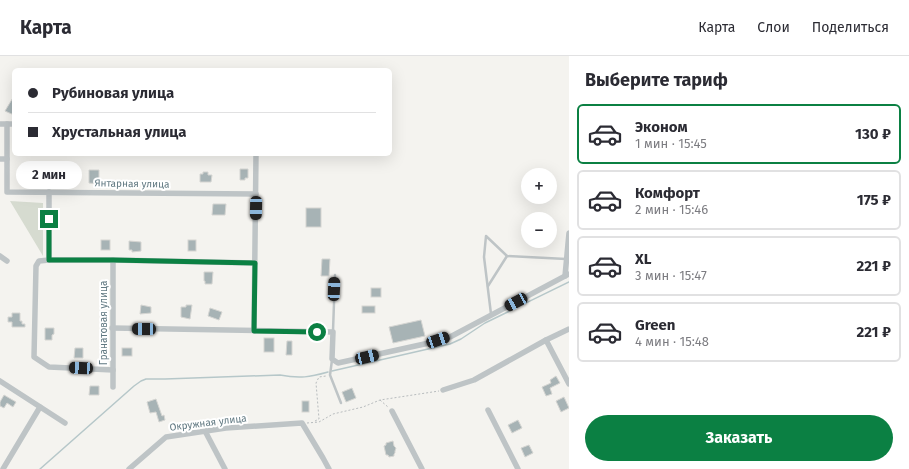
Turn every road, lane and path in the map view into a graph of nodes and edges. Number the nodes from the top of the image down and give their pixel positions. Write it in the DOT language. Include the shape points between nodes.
graph roads {
  1 [pos="0,124"];
  2 [pos="7,124"];
  3 [pos="12,124"];
  4 [pos="256,156"];
  5 [pos="0,159"];
  6 [pos="7,159"];
  7 [pos="49,192"];
  8 [pos="256,194"];
  9 [pos="569,234"];
  10 [pos="0,256"];
  11 [pos="507,256"];
  12 [pos="566,259"];
  13 [pos="49,260"];
  14 [pos="113,260"];
  15 [pos="7,261"];
  16 [pos="255,263"];
  17 [pos="335,275"];
  18 [pos="567,275"];
  19 [pos="488,286"];
  20 [pos="491,315"];
  21 [pos="112,328"];
  22 [pos="569,329"];
  23 [pos="254,331"];
  24 [pos="333,332"];
  25 [pos="546,340"];
  26 [pos="332,359"];
  27 [pos="113,370"];
  28 [pos="330,375"];
  29 [pos="0,381"];
  30 [pos="569,384"];
  31 [pos="113,387"];
  32 [pos="443,390"];
  33 [pos="380,400"];
  34 [pos="341,403"];
  35 [pos="40,407"];
  36 [pos="488,410"];
  37 [pos="392,411"];
  38 [pos="313,422"];
  39 [pos="65,423"];
  40 [pos="302,423"];
  41 [pos="205,431"];
  42 [pos="3,469"];
  43 [pos="129,469"];
  44 [pos="225,469"];
  45 [pos="329,469"];
  46 [pos="422,469"];
  47 [pos="518,469"];
  1 -- 2 [label="street"];
  2 -- 3 [label="street"];
  2 -- 6 [label="street"];
  4 -- 8 [label="street"];
  5 -- 6 [label="street"];
  6 -- 7 [label="street, Янтарная улица" via="7,192"];
  7 -- 8 [label="street, Янтарная улица"];
  7 -- 13 [label="street"];
  8 -- 16 [label="street"];
  9 -- 12 [label="street"];
  10 -- 15 [label="street"];
  11 -- 12 [label="lane"];
  11 -- 19 [label="lane"];
  11 -- 19 [label="lane" via="486,236 484,257"];
  12 -- 18 [label="street"];
  13 -- 14 [label="street"];
  13 -- 27 [label="street" via="39,261 36,266 34,357 49,367"];
  14 -- 16 [label="street"];
  14 -- 21 [label="street, Гранатовая улица"];
  16 -- 23 [label="street"];
  17 -- 24 [label="lane"];
  18 -- 20 [label="street"];
  19 -- 20 [label="lane"];
  20 -- 26 [label="street" via="438,340 338,363"];
  21 -- 23 [label="street"];
  21 -- 27 [label="street, Гранатовая улица"];
  22 -- 25 [label="street"];
  23 -- 24 [label="street"];
  24 -- 26 [label="street"];
  25 -- 30 [label="street"];
  25 -- 32 [label="street" via="474,380"];
  26 -- 28 [label="lane"];
  27 -- 31 [label="street, Гранатовая улица"];
  28 -- 34 [label="lane"];
  28 -- 38 [label="path" via="319,377 316,382 319,419"];
  29 -- 35 [label="street"];
  32 -- 33 [label="path"];
  33 -- 37 [label="path"];
  33 -- 38 [label="path"];
  35 -- 39 [label="street"];
  35 -- 42 [label="street"];
  36 -- 47 [label="street"];
  37 -- 46 [label="street"];
  38 -- 40 [label="path"];
  40 -- 41 [label="street, Окружная улица"];
  40 -- 45 [label="street"];
  41 -- 43 [label="street, Окружная улица" via="166,437"];
  41 -- 44 [label="street"];
}
